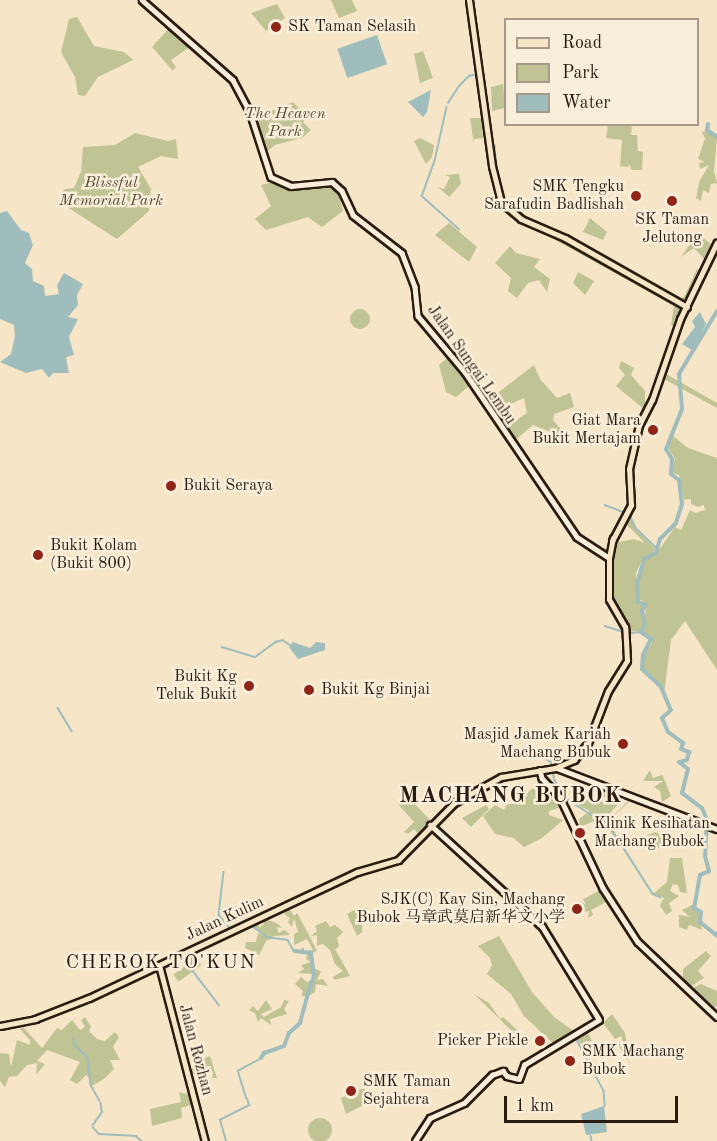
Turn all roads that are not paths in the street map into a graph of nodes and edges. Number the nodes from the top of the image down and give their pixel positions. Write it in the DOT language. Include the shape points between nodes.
graph roads {
  1 [pos="142,0"];
  2 [pos="470,0"];
  3 [pos="717,240"];
  4 [pos="684,305"];
  5 [pos="646,411"];
  6 [pos="607,556"];
  7 [pos="555,768"];
  8 [pos="540,770"];
  9 [pos="431,827"];
  10 [pos="717,829"];
  11 [pos="159,966"];
  12 [pos="717,1017"];
  13 [pos="0,1027"];
  14 [pos="204,1141"];
  15 [pos="415,1141"];
  1 -- 6 [label="main road, Jalan Sungai Lembu" via="233,80 250,112 271,177 291,186 332,182 342,191 353,214 402,253 416,290 417,314 465,372 577,537"];
  2 -- 4 [label="main road" via="499,196 522,217 566,237 603,262"];
  3 -- 4 [label="main road"];
  4 -- 5 [label="main road"];
  4 -- 5 [label="main road"];
  5 -- 6 [label="main road, Jalan Kulim" via="629,469 631,507"];
  6 -- 7 [label="main road, Jalan Kulim" via="610,603 627,631 627,662 606,695 585,748 574,760"];
  7 -- 8 [label="main road, Jalan Kulim"];
  7 -- 10 [label="main road"];
  8 -- 9 [label="main road, Jalan Kulim" via="496,780 454,804"];
  8 -- 12 [label="main road" via="542,778 560,797 612,904 638,942"];
  9 -- 11 [label="main road, Jalan Kulim" via="398,860 357,872"];
  9 -- 15 [label="main road" via="542,927 600,1020 523,1066 519,1078 503,1071 492,1075 464,1103 430,1118"];
  11 -- 13 [label="main road, Jalan Kulim" via="88,999"];
  11 -- 14 [label="main road, Jalan Rozhan"];
}
